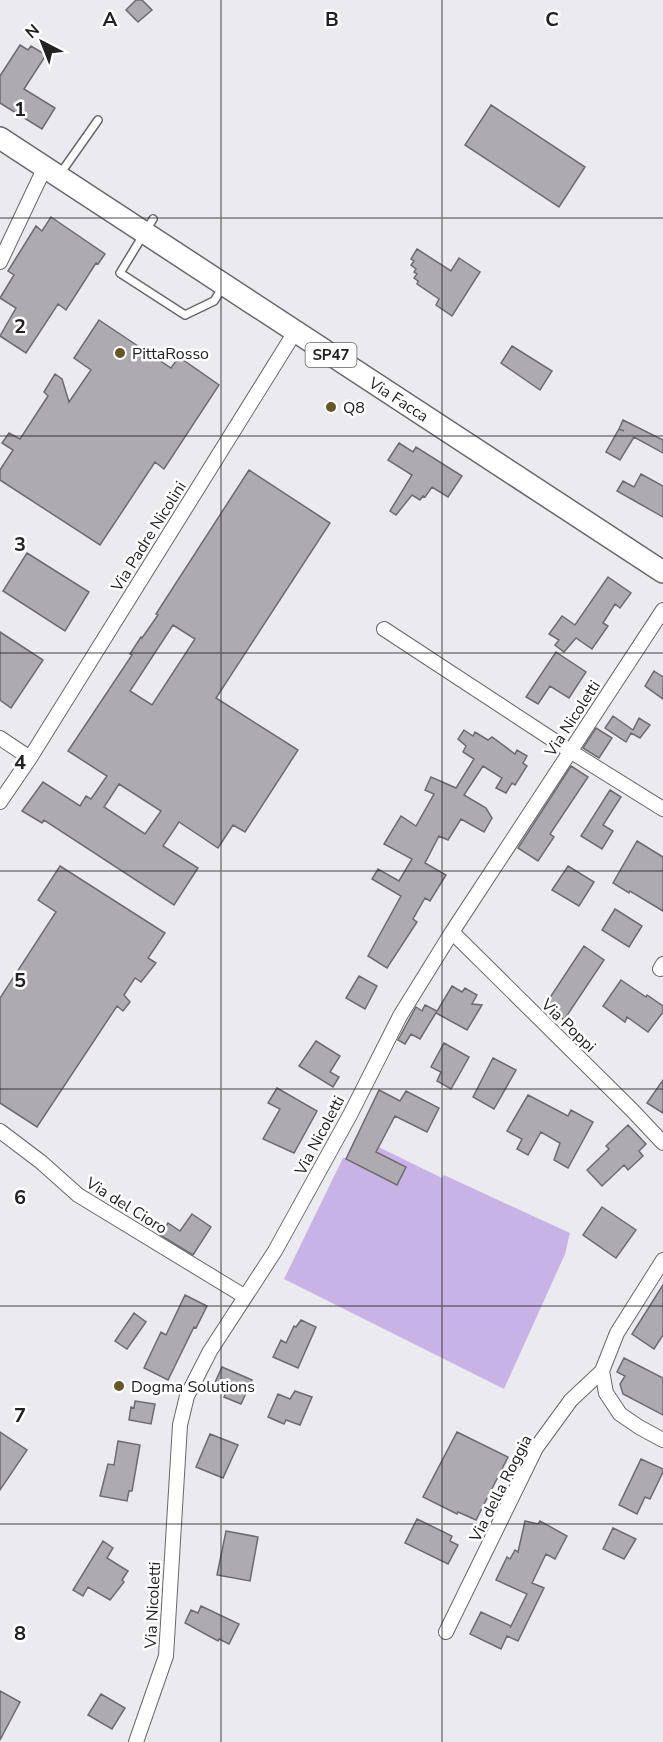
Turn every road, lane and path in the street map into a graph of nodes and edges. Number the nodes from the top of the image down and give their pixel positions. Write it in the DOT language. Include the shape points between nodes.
graph roads {
  1 [pos="98,120"];
  2 [pos="0,138"];
  3 [pos="52,172"];
  4 [pos="149,226"];
  5 [pos="0,262"];
  6 [pos="224,284"];
  7 [pos="295,332"];
  8 [pos="663,572"];
  9 [pos="663,610"];
  10 [pos="384,629"];
  11 [pos="0,738"];
  12 [pos="570,751"];
  13 [pos="30,758"];
  14 [pos="0,802"];
  15 [pos="663,809"];
  16 [pos="452,932"];
  17 [pos="0,1131"];
  18 [pos="663,1143"];
  19 [pos="663,1260"];
  20 [pos="244,1296"];
  21 [pos="602,1371"];
  22 [pos="663,1440"];
  23 [pos="446,1632"];
  24 [pos="136,1742"];
  1 -- 3 [label="lane"];
  2 -- 3 [label="main road, Via Facca / SP47"];
  3 -- 4 [label="main road, Via Facca / SP47"];
  3 -- 5 [label="street"];
  4 -- 6 [label="main road, Via Facca / SP47"];
  4 -- 6 [label="lane" via="120,273 185,315 214,301"];
  6 -- 7 [label="main road, Via Facca / SP47"];
  7 -- 8 [label="main road, Via Facca / SP47"];
  7 -- 13 [label="street, Via Padre Nicolini"];
  9 -- 12 [label="street, Via Nicoletti"];
  10 -- 12 [label="street"];
  11 -- 13 [label="street"];
  12 -- 15 [label="street"];
  12 -- 16 [label="street, Via Nicoletti"];
  13 -- 14 [label="street, Via Padre Nicolini"];
  16 -- 18 [label="street, Via Poppi"];
  16 -- 20 [label="street, Via Nicoletti" via="400,1016 275,1251"];
  17 -- 20 [label="street, Via del Cioro" via="78,1195"];
  19 -- 21 [label="street" via="617,1333"];
  20 -- 24 [label="street, Via Nicoletti" via="187,1396 180,1425 166,1656"];
  21 -- 22 [label="street" via="606,1393 620,1414"];
  21 -- 23 [label="street, Via della Roggia" via="571,1400 536,1448"];
}
